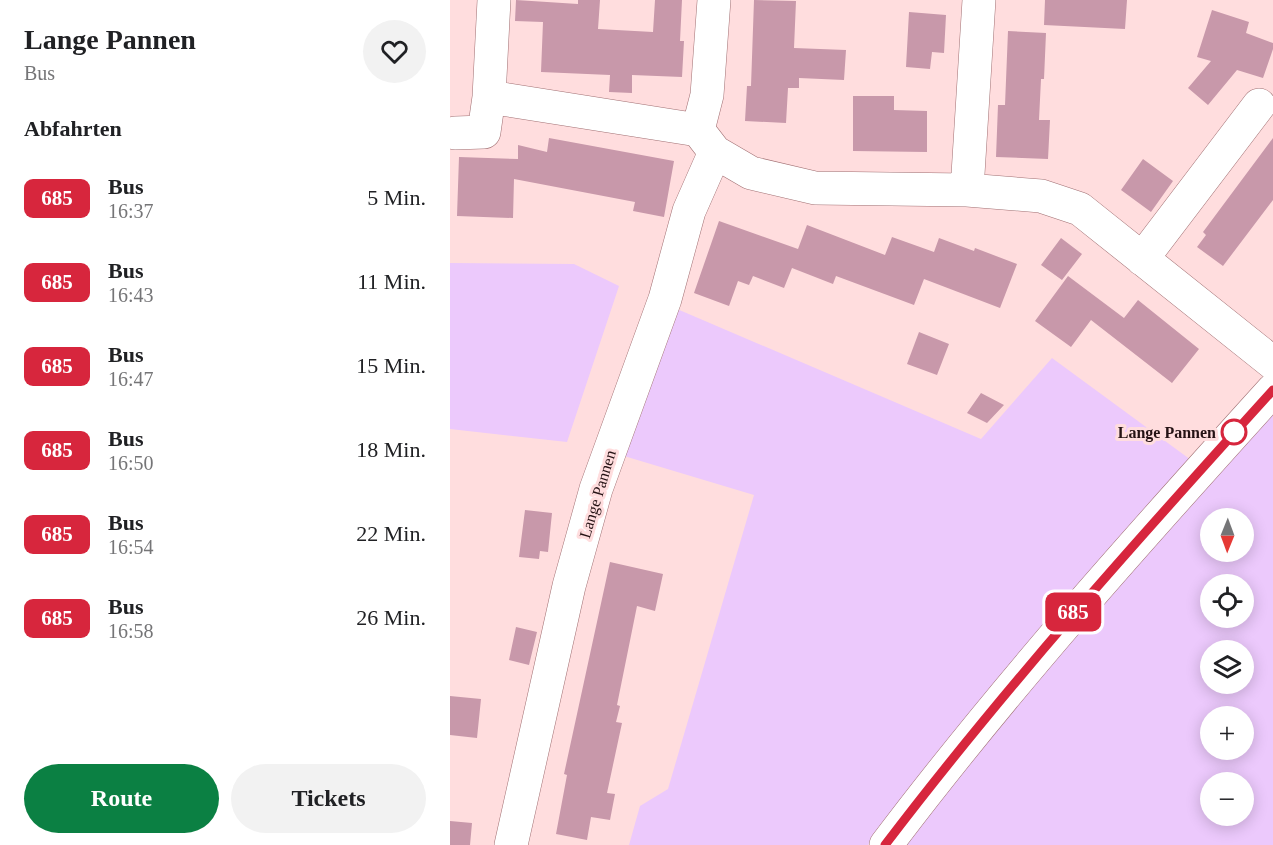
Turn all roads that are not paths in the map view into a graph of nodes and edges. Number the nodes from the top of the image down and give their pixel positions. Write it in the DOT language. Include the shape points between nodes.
graph roads {
  1 [pos="495,0"];
  2 [pos="714,0"];
  3 [pos="980,0"];
  4 [pos="489,97"];
  5 [pos="1259,105"];
  6 [pos="455,133"];
  7 [pos="706,141"];
  8 [pos="967,190"];
  9 [pos="1142,259"];
  10 [pos="1273,363"];
  11 [pos="1273,390"];
  12 [pos="511,845"];
  13 [pos="885,845"];
  1 -- 4 [label="street"];
  2 -- 7 [label="street, Lange Pannen"];
  3 -- 8 [label="street"];
  4 -- 6 [label="street" via="484,132"];
  4 -- 7 [label="street"];
  5 -- 9 [label="street"];
  7 -- 8 [label="street" via="751,173 815,188"];
  7 -- 12 [label="street, Lange Pannen" via="665,299 596,489"];
  8 -- 9 [label="street" via="1041,196 1080,209"];
  9 -- 10 [label="street"];
  11 -- 13 [label="street" via="1081,603"];
}
